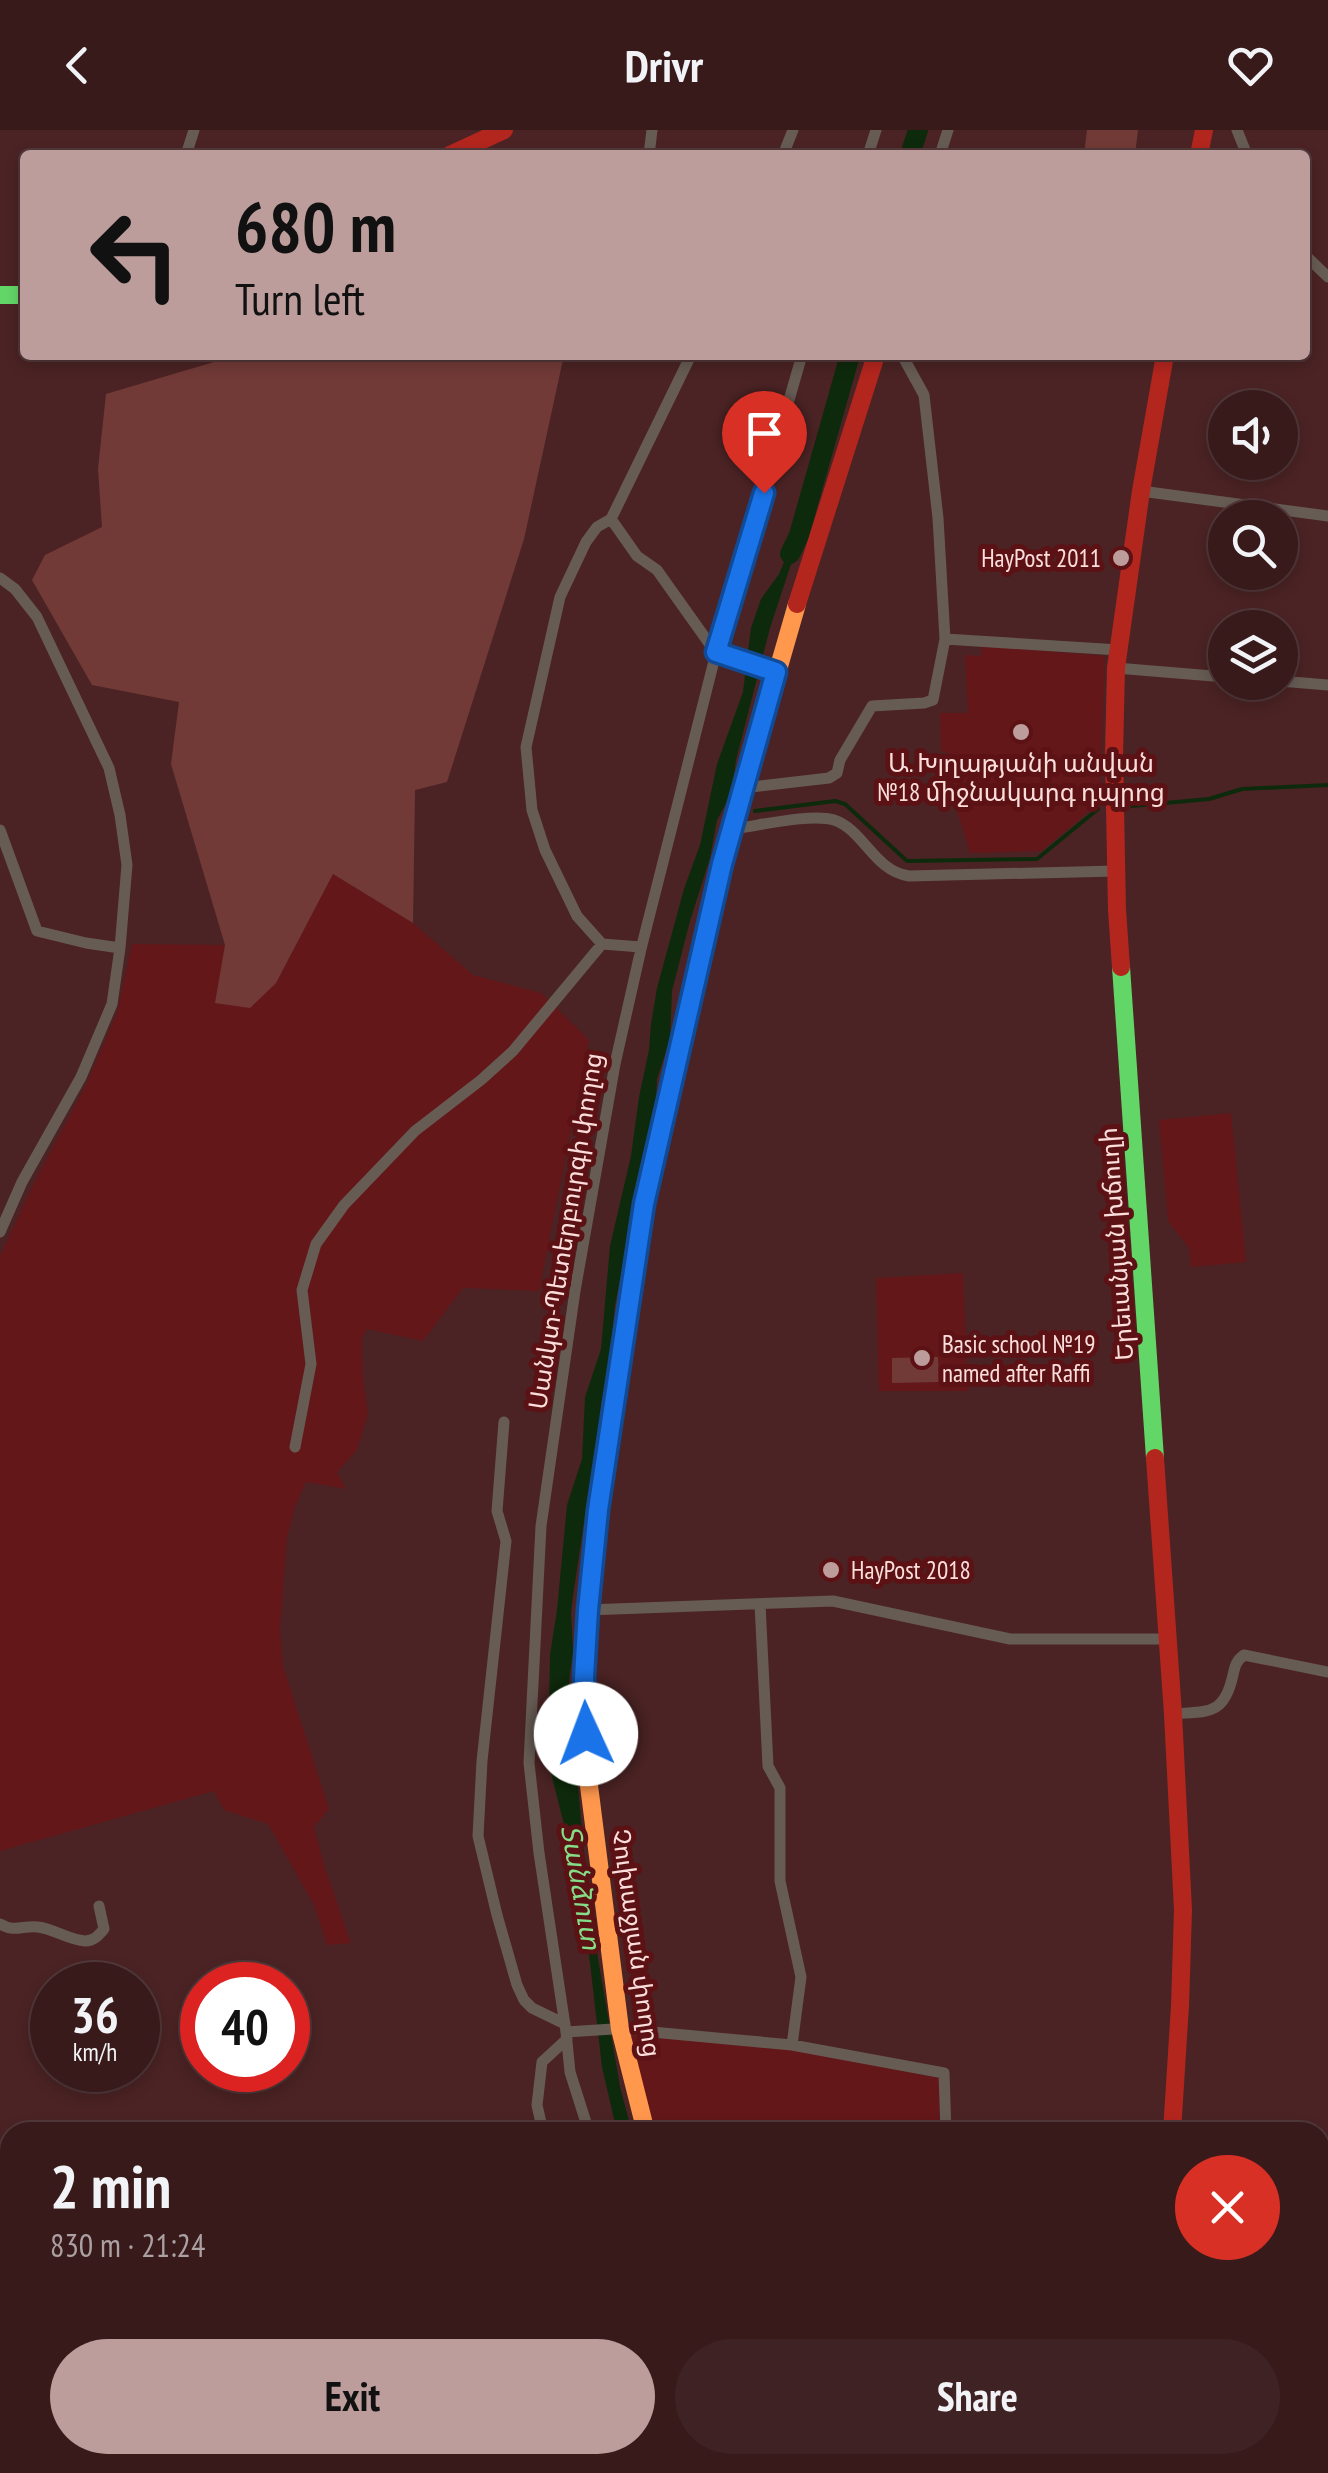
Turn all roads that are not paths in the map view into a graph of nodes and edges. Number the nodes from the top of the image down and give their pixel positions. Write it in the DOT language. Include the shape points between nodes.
graph roads {
  1 [pos="479,130"];
  2 [pos="504,130"];
  3 [pos="468,148"];
  4 [pos="463,150"];
  5 [pos="689,360"];
  6 [pos="801,360"];
  7 [pos="874,360"];
  8 [pos="905,360"];
  9 [pos="1164,360"];
  10 [pos="1141,491"];
  11 [pos="1328,516"];
  12 [pos="611,519"];
  13 [pos="0,578"];
  14 [pos="945,639"];
  15 [pos="716,652"];
  16 [pos="1117,659"];
  17 [pos="772,671"];
  18 [pos="1208,674"];
  19 [pos="1298,682"];
  20 [pos="1328,685"];
  21 [pos="743,788"];
  22 [pos="732,829"];
  23 [pos="0,830"];
  24 [pos="1116,871"];
  25 [pos="602,944"];
  26 [pos="641,947"];
  27 [pos="120,948"];
  28 [pos="0,1232"];
  29 [pos="504,1422"];
  30 [pos="295,1447"];
  31 [pos="760,1604"];
  32 [pos="588,1610"];
  33 [pos="1167,1639"];
  34 [pos="1328,1672"];
  35 [pos="1173,1714"];
  36 [pos="99,1906"];
  37 [pos="0,1924"];
  38 [pos="616,2029"];
  39 [pos="566,2032"];
  40 [pos="792,2045"];
  41 [pos="540,2122"];
  42 [pos="586,2122"];
  43 [pos="643,2122"];
  44 [pos="946,2122"];
  45 [pos="1173,2122"];
  1 -- 3 [label="street"];
  2 -- 3 [label="main road"];
  3 -- 4 [label="main road"];
  5 -- 12 [label="street"];
  6 -- 15 [label="street, Սանկտ-Պետերբուրգի փողոց"];
  7 -- 17 [label="main road, Չուխաջյան փողոց"];
  8 -- 14 [label="street" via="924,395"];
  9 -- 10 [label="main road, Երեւանյան խճուղի"];
  10 -- 11 [label="street"];
  10 -- 16 [label="main road, Երեւանյան խճուղի"];
  12 -- 15 [label="street"];
  12 -- 25 [label="street" via="586,542 560,597 526,746 532,810 545,850 577,916"];
  13 -- 27 [label="street" via="37,616 109,768 127,865"];
  14 -- 16 [label="street"];
  14 -- 21 [label="street" via="934,700 872,706 837,773"];
  15 -- 17 [label="street"];
  15 -- 26 [label="street, Սանկտ-Պետերբուրգի փողոց"];
  16 -- 18 [label="street"];
  16 -- 24 [label="main road, Երեւանյան խճուղի"];
  17 -- 21 [label="main road, Չուխաջյան փողոց"];
  19 -- 20 [label="street"];
  21 -- 22 [label="main road, Չուխաջյան փողոց"];
  22 -- 24 [label="street" via="836,820 891,872 909,876"];
  22 -- 32 [label="main road, Չուխաջյան փողոց" via="644,1204"];
  23 -- 27 [label="street" via="38,931"];
  24 -- 33 [label="main road, Երեւանյան խճուղի"];
  25 -- 26 [label="street"];
  25 -- 30 [label="street" via="514,1051 415,1130 316,1244 302,1290 311,1364"];
  26 -- 39 [label="street, Սանկտ-Պետերբուրգի փողոց" via="578,1272 541,1526 529,1763"];
  27 -- 28 [label="street" via="112,1004"];
  29 -- 39 [label="street" via="497,1511 506,1542 478,1836 517,1985 532,2008"];
  31 -- 32 [label="street"];
  31 -- 33 [label="street" via="834,1601 1010,1639"];
  31 -- 40 [label="street" via="768,1766 780,1788 780,1881 801,1977"];
  32 -- 38 [label="main road, Չուխաջյան փողոց" via="586,1762"];
  33 -- 35 [label="main road, Երեւանյան խճուղի"];
  34 -- 35 [label="street" via="1244,1656 1220,1705"];
  35 -- 45 [label="main road, Երեւանյան խճուղի" via="1183,1910"];
  36 -- 37 [label="street" via="104,1929 96,1939"];
  38 -- 39 [label="street"];
  38 -- 40 [label="street"];
  38 -- 43 [label="main road, Չուխաջյան փողոց"];
  39 -- 41 [label="street" via="542,2062"];
  39 -- 42 [label="street, Սանկտ-Պետերբուրգի փողոց"];
  40 -- 44 [label="street" via="944,2073"];
}
